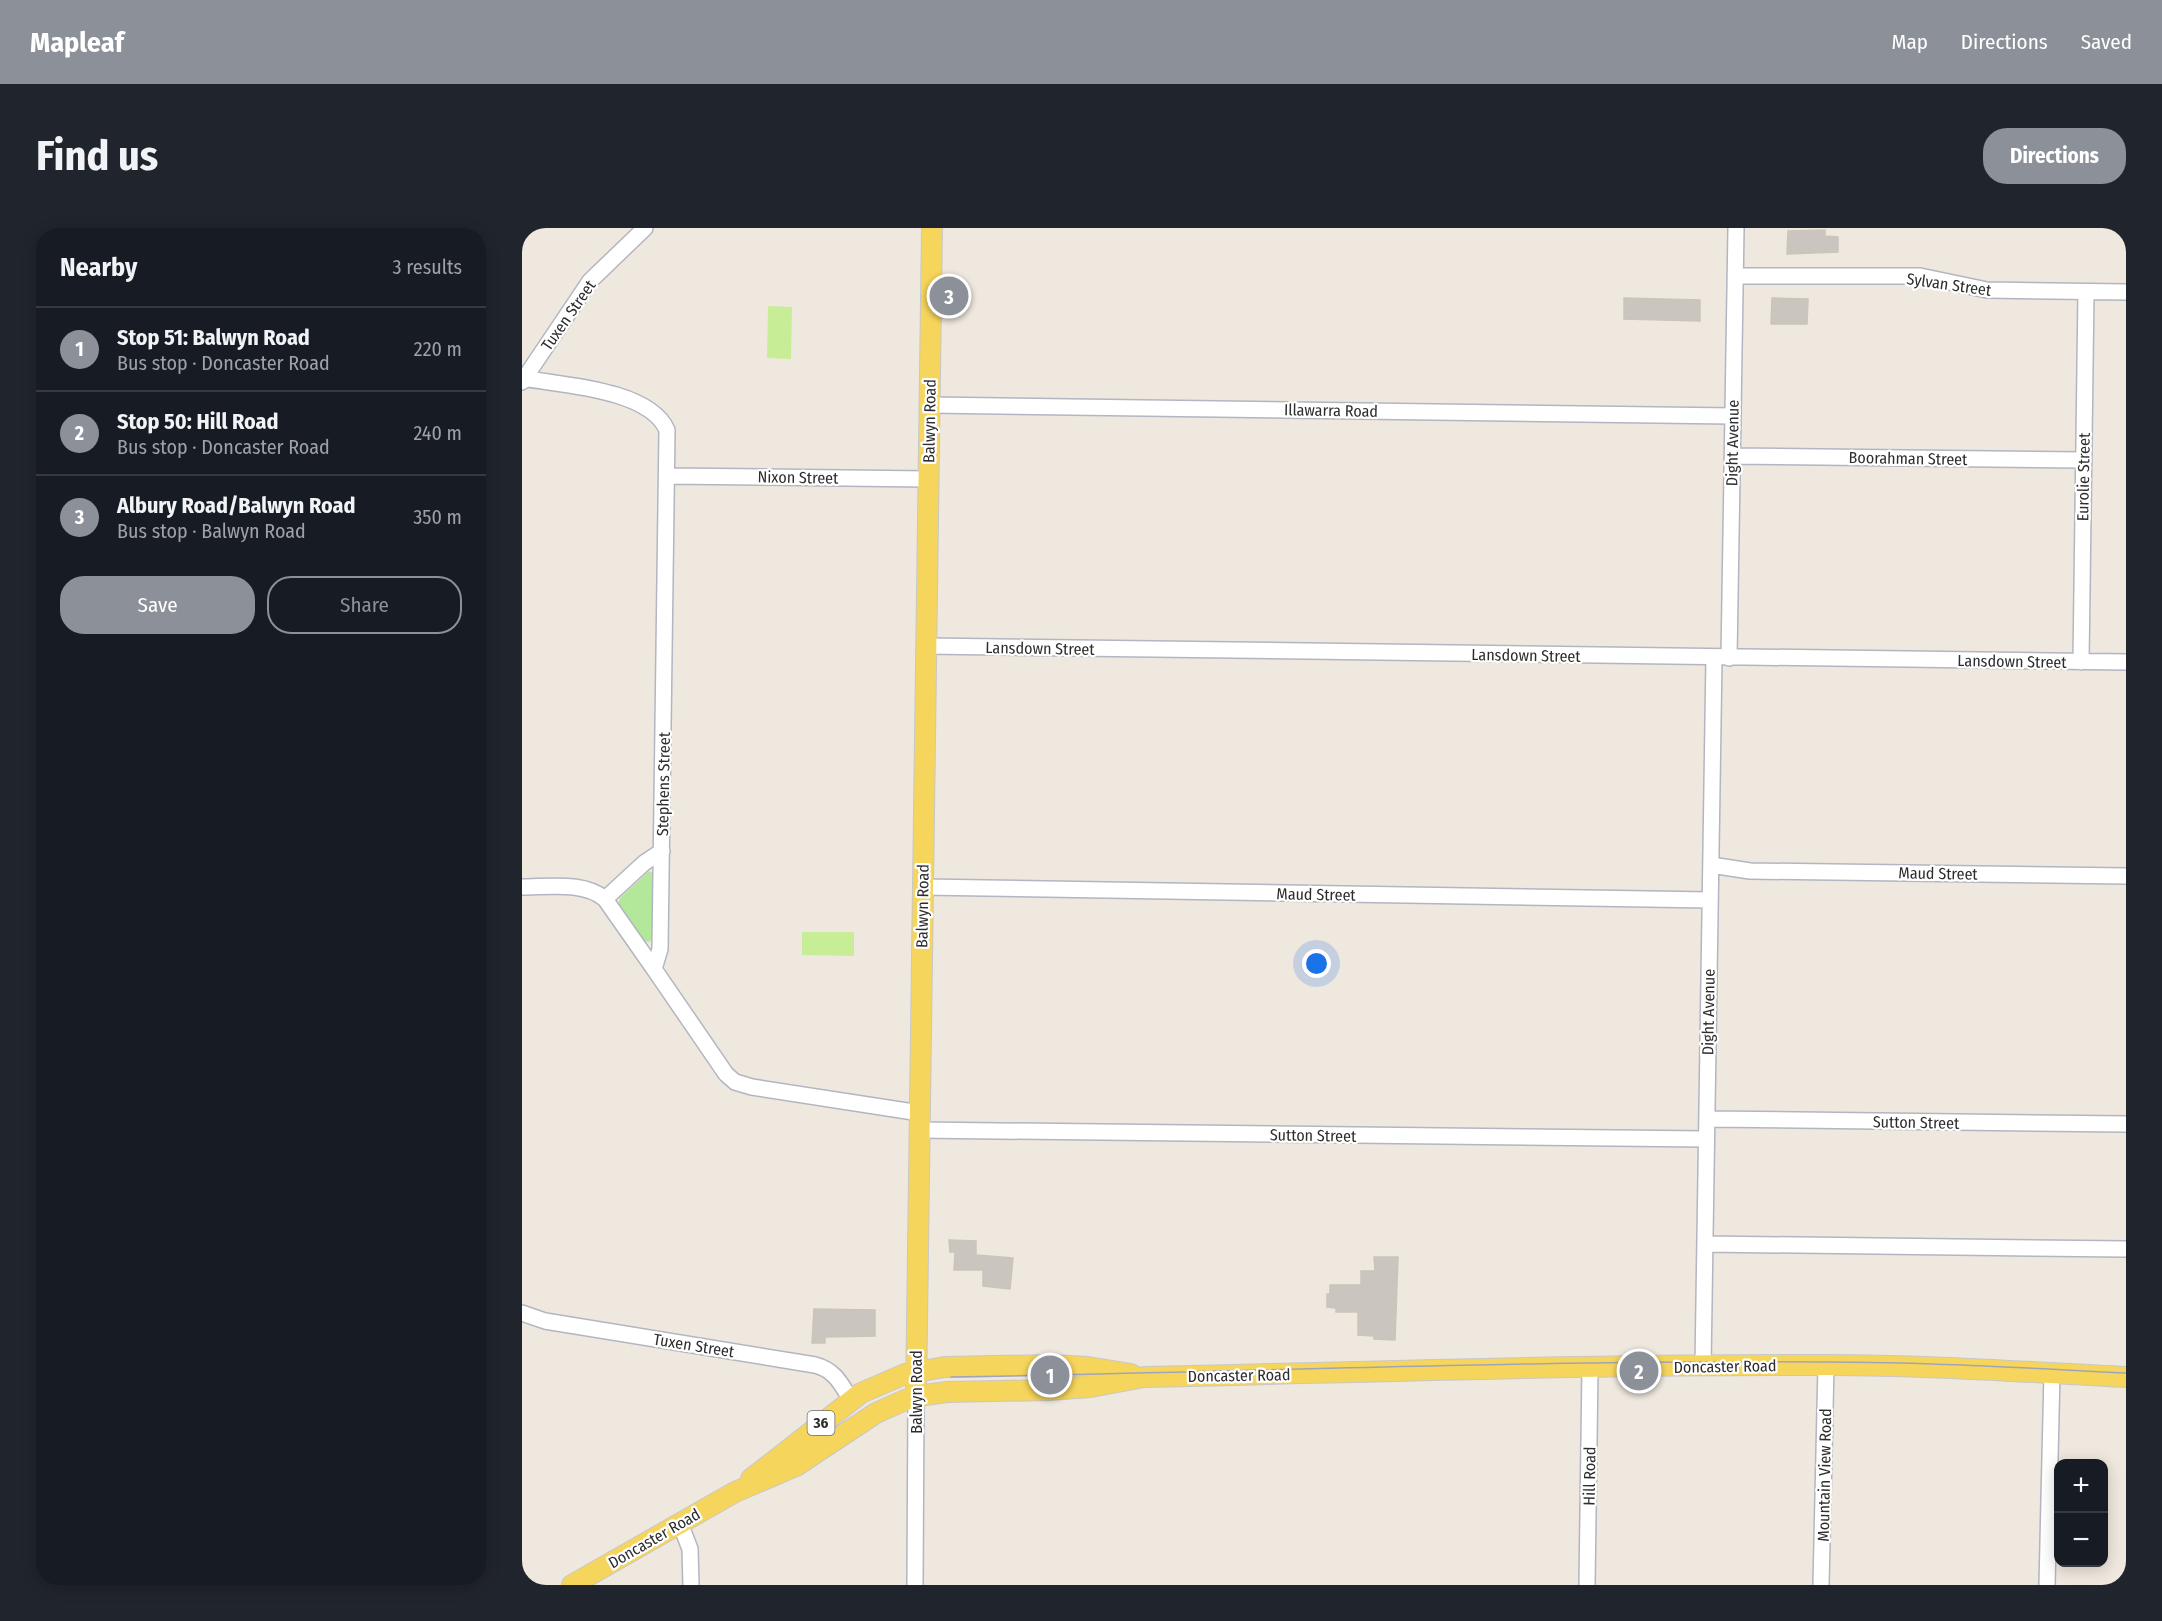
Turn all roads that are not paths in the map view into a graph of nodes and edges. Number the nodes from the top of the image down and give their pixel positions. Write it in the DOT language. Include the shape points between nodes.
graph roads {
  1 [pos="645,228"];
  2 [pos="932,228"];
  3 [pos="1736,228"];
  4 [pos="1735,276"];
  5 [pos="2086,292"];
  6 [pos="2126,292"];
  7 [pos="523,380"];
  8 [pos="929,405"];
  9 [pos="1732,416"];
  10 [pos="1733,456"];
  11 [pos="2083,460"];
  12 [pos="667,476"];
  13 [pos="928,479"];
  14 [pos="926,646"];
  15 [pos="1722,658"];
  16 [pos="2081,662"];
  17 [pos="2126,662"];
  18 [pos="662,851"];
  19 [pos="1711,871"];
  20 [pos="2126,876"];
  21 [pos="522,887"];
  22 [pos="922,887"];
  23 [pos="605,899"];
  24 [pos="1710,900"];
  25 [pos="654,969"];
  26 [pos="1707,1119"];
  27 [pos="920,1121"];
  28 [pos="2126,1124"];
  29 [pos="1706,1139"];
  30 [pos="1705,1244"];
  31 [pos="2126,1249"];
  32 [pos="522,1313"];
  33 [pos="1826,1365"];
  34 [pos="1703,1366"];
  35 [pos="1590,1368"];
  36 [pos="916,1371"];
  37 [pos="2052,1373"];
  38 [pos="1144,1377"];
  39 [pos="2126,1377"];
  40 [pos="916,1397"];
  41 [pos="851,1400"];
  42 [pos="735,1492"];
  43 [pos="680,1523"];
  44 [pos="572,1585"];
  45 [pos="691,1585"];
  46 [pos="915,1585"];
  47 [pos="1587,1585"];
  48 [pos="1821,1585"];
  49 [pos="2047,1585"];
  1 -- 7 [label="street, Tuxen Street" via="590,281"];
  2 -- 8 [label="main road, Balwyn Road"];
  3 -- 4 [label="street, Dight Avenue"];
  4 -- 5 [label="street, Sylvan Street" via="1920,276 1987,291"];
  4 -- 9 [label="street, Dight Avenue"];
  5 -- 6 [label="street, Sylvan Street"];
  5 -- 11 [label="street, Eurolie Street"];
  7 -- 12 [label="street, Stephens Street" via="621,396 635,402 667,430"];
  8 -- 9 [label="street, Illawarra Road"];
  8 -- 13 [label="main road, Balwyn Road"];
  9 -- 10 [label="street, Dight Avenue"];
  10 -- 11 [label="street, Boorahman Street"];
  10 -- 15 [label="street, Dight Avenue"];
  11 -- 16 [label="street, Eurolie Street"];
  12 -- 13 [label="street, Nixon Street"];
  12 -- 18 [label="street, Stephens Street"];
  13 -- 14 [label="main road, Balwyn Road"];
  14 -- 15 [label="street, Lansdown Street"];
  14 -- 22 [label="main road, Balwyn Road"];
  15 -- 16 [label="street, Lansdown Street"];
  15 -- 19 [label="street, Dight Avenue"];
  16 -- 17 [label="street, Lansdown Street"];
  18 -- 23 [label="street"];
  18 -- 25 [label="street, Stephens Street" via="660,949"];
  19 -- 20 [label="street, Maud Street"];
  19 -- 24 [label="street, Dight Avenue"];
  21 -- 23 [label="street" via="582,888"];
  22 -- 24 [label="street, Maud Street"];
  22 -- 27 [label="main road, Balwyn Road"];
  23 -- 25 [label="street"];
  24 -- 26 [label="street, Dight Avenue"];
  25 -- 27 [label="street" via="735,1082"];
  26 -- 28 [label="street, Sutton Street"];
  26 -- 29 [label="street, Dight Avenue"];
  27 -- 29 [label="street, Sutton Street"];
  27 -- 36 [label="main road, Balwyn Road"];
  29 -- 30 [label="street, Dight Avenue"];
  30 -- 31 [label="street"];
  30 -- 34 [label="street, Dight Avenue"];
  32 -- 41 [label="street, Tuxen Street" via="545,1321 815,1365 829,1370"];
  33 -- 34 [label="main road, Doncaster Road / 36"];
  33 -- 37 [label="main road, Doncaster Road / 36"];
  33 -- 48 [label="street, Mountain View Road"];
  34 -- 35 [label="main road, Doncaster Road / 36"];
  35 -- 38 [label="main road, Doncaster Road / 36"];
  35 -- 47 [label="street, Hill Road"];
  36 -- 38 [label="main road, Doncaster Road / 36" via="1051,1365"];
  36 -- 40 [label="main road, Balwyn Road"];
  36 -- 41 [label="main road, Doncaster Road / 36" via="885,1381"];
  37 -- 39 [label="main road, Doncaster Road / 36"];
  37 -- 49 [label="street"];
  38 -- 40 [label="main road, Doncaster Road / 36" via="1070,1389 947,1392"];
  40 -- 42 [label="main road, Doncaster Road / 36" via="876,1413 787,1471"];
  40 -- 46 [label="street, Balwyn Road"];
  41 -- 42 [label="main road, Doncaster Road / 36"];
  42 -- 43 [label="main road, Doncaster Road / 36"];
  43 -- 44 [label="main road, Doncaster Road / 36"];
  43 -- 45 [label="street" via="690,1549"];
}
